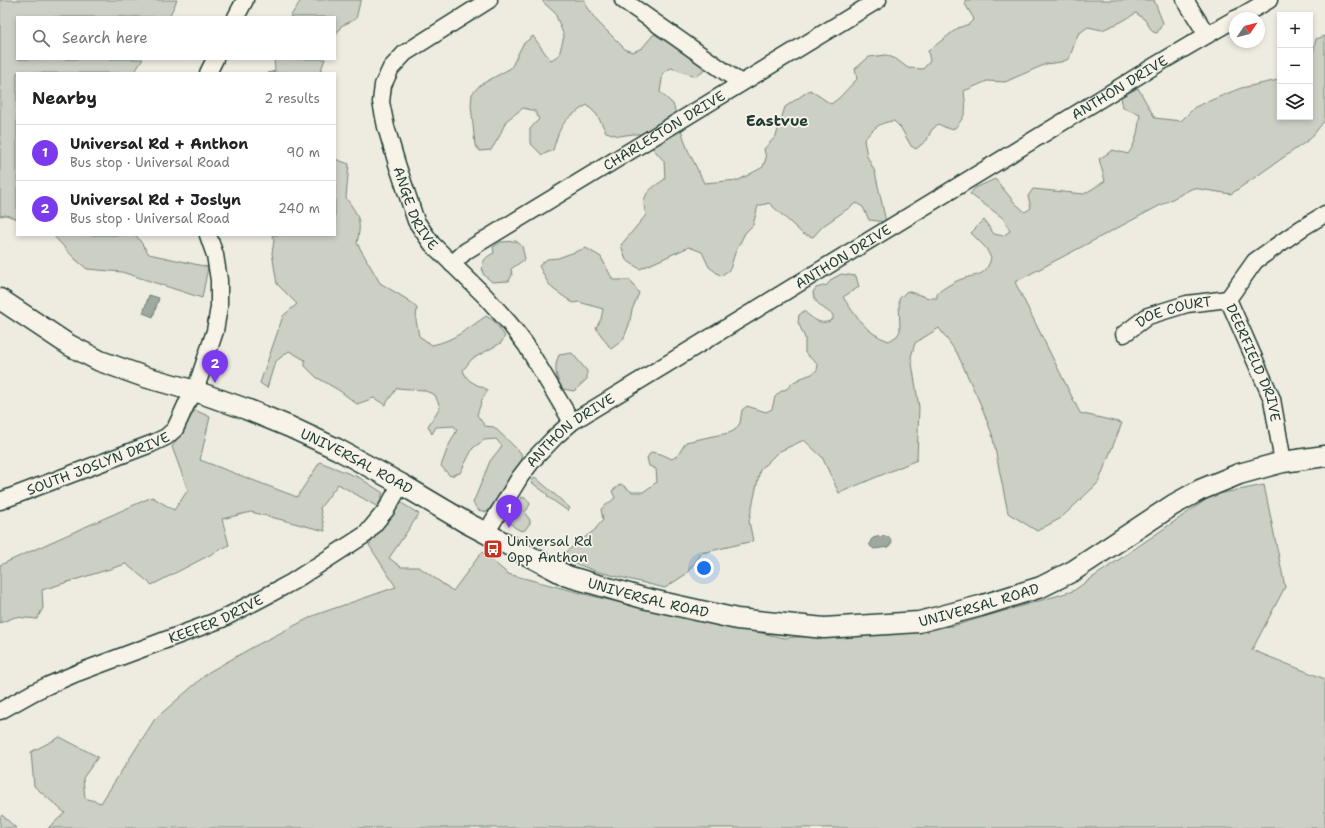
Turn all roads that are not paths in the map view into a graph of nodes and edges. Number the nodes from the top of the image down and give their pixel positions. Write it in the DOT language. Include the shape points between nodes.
graph roads {
  1 [pos="245,0"];
  2 [pos="489,0"];
  3 [pos="623,0"];
  4 [pos="878,0"];
  5 [pos="1185,0"];
  6 [pos="1269,0"];
  7 [pos="1248,12"];
  8 [pos="237,16"];
  9 [pos="1229,23"];
  10 [pos="1206,35"];
  11 [pos="214,60"];
  12 [pos="208,72"];
  13 [pos="741,83"];
  14 [pos="1325,214"];
  15 [pos="208,236"];
  16 [pos="452,264"];
  17 [pos="1228,299"];
  18 [pos="0,300"];
  19 [pos="1124,334"];
  20 [pos="195,391"];
  21 [pos="572,422"];
  22 [pos="1325,456"];
  23 [pos="1283,462"];
  24 [pos="401,484"];
  25 [pos="0,502"];
  26 [pos="486,533"];
  27 [pos="0,711"];
  1 -- 8 [label="street"];
  2 -- 16 [label="street, ANGE DRIVE" via="405,53 391,68 383,85 381,102 386,127 416,219 432,244"];
  3 -- 13 [label="street"];
  4 -- 13 [label="street, CHARLESTON DRIVE"];
  5 -- 10 [label="street"];
  6 -- 7 [label="street"];
  9 -- 10 [label="street, ANTHON DRIVE"];
  10 -- 21 [label="street, ANTHON DRIVE"];
  11 -- 12 [label="street"];
  13 -- 16 [label="street, CHARLESTON DRIVE" via="471,248"];
  14 -- 17 [label="street, DEERFIELD DRIVE" via="1255,260"];
  15 -- 20 [label="street, SOUTH JOSLYN DRIVE" via="219,280 219,306"];
  16 -- 21 [label="street, ANGE DRIVE" via="485,296 526,345"];
  17 -- 19 [label="street, DOE COURT" via="1187,304 1148,316"];
  17 -- 23 [label="street, DEERFIELD DRIVE" via="1272,399"];
  18 -- 20 [label="street, UNIVERSAL ROAD" via="100,361"];
  20 -- 24 [label="street, UNIVERSAL ROAD" via="290,427"];
  20 -- 25 [label="street, SOUTH JOSLYN DRIVE" via="175,429 166,437"];
  21 -- 26 [label="street, ANTHON DRIVE" via="533,460"];
  22 -- 23 [label="street, UNIVERSAL ROAD"];
  23 -- 26 [label="street, UNIVERSAL ROAD" via="1240,474 1200,490 1073,571 1041,587 919,622 824,628 738,618 643,598 567,576"];
  24 -- 26 [label="street, UNIVERSAL ROAD"];
  24 -- 27 [label="street, KEEFER DRIVE" via="386,510 366,534 268,596 222,619 49,685"];
}
